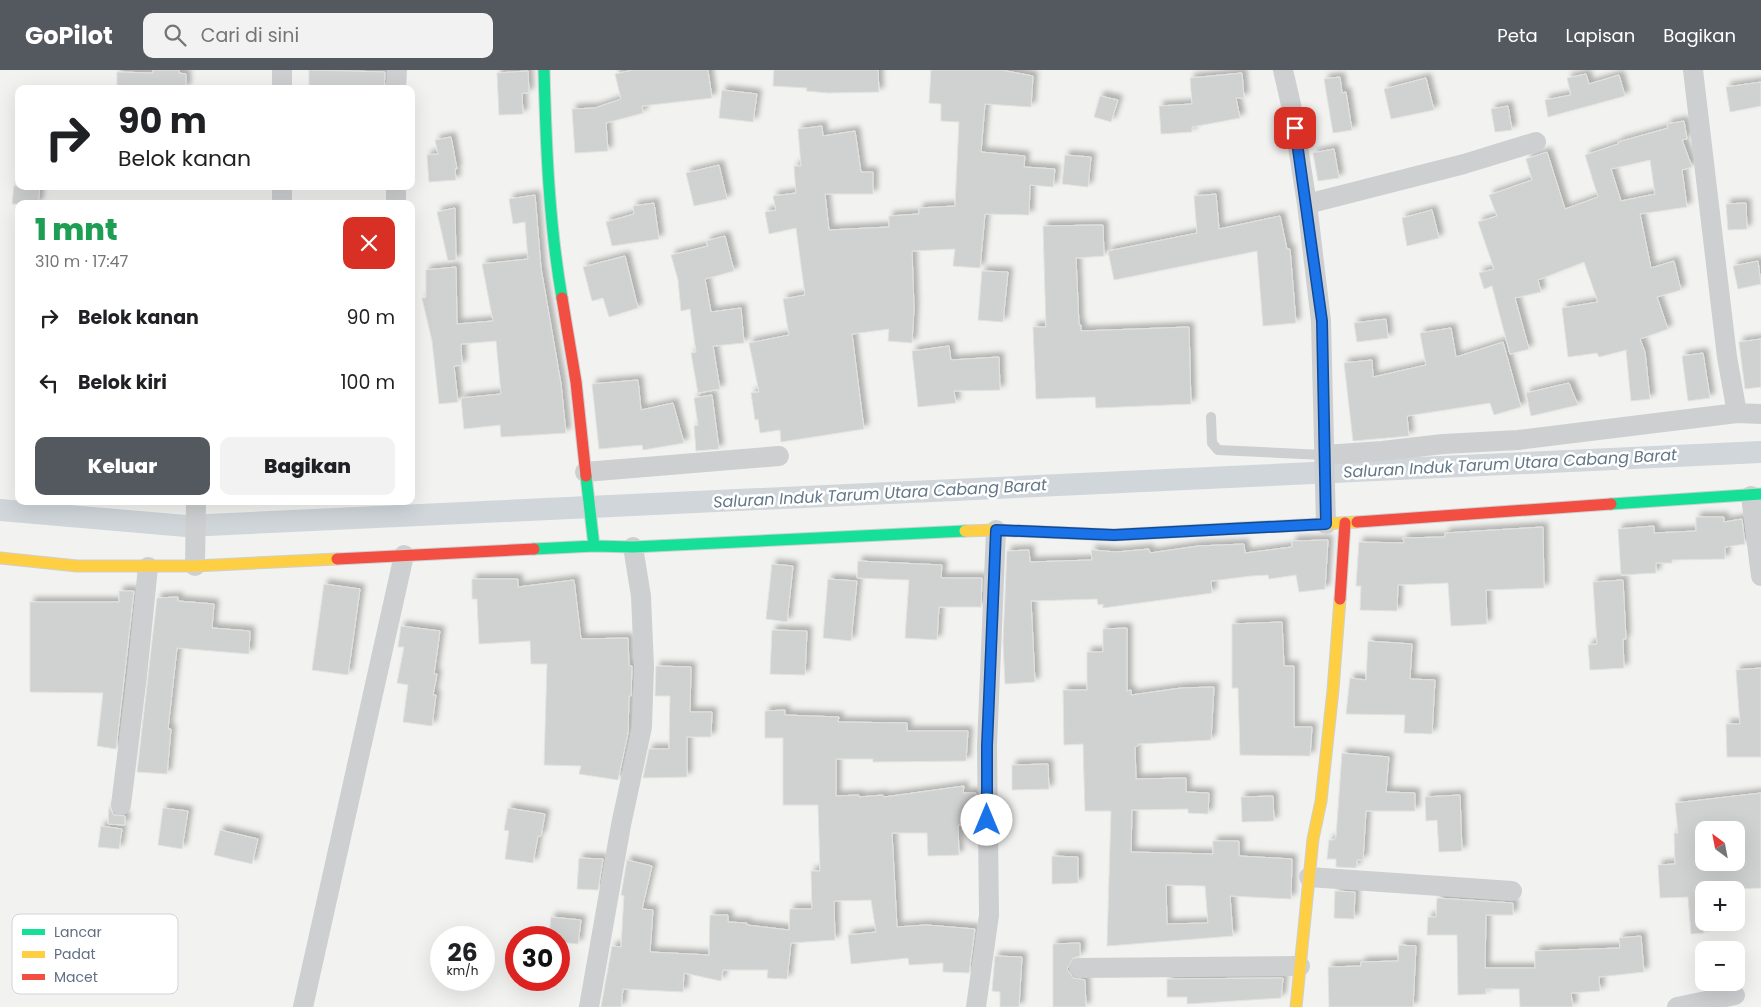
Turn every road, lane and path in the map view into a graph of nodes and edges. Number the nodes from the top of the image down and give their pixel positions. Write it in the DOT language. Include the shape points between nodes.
graph roads {
  1 [pos="282,70"];
  2 [pos="396,70"];
  3 [pos="544,70"];
  4 [pos="1283,70"];
  5 [pos="1693,70"];
  6 [pos="282,85"];
  7 [pos="396,85"];
  8 [pos="1536,142"];
  9 [pos="1307,204"];
  10 [pos="1737,413"];
  11 [pos="1761,414"];
  12 [pos="1210,417"];
  13 [pos="779,456"];
  14 [pos="1324,460"];
  15 [pos="586,477"];
  16 [pos="1756,495"];
  17 [pos="196,505"];
  18 [pos="1335,523"];
  19 [pos="996,530"];
  20 [pos="594,546"];
  21 [pos="634,547"];
  22 [pos="404,555"];
  23 [pos="195,557"];
  24 [pos="0,558"];
  25 [pos="148,567"];
  26 [pos="1761,576"];
  27 [pos="121,804"];
  28 [pos="1309,877"];
  29 [pos="1512,891"];
  30 [pos="1300,966"];
  31 [pos="1080,968"];
  32 [pos="1735,995"];
  33 [pos="303,1007"];
  34 [pos="589,1007"];
  35 [pos="976,1007"];
  36 [pos="1296,1007"];
  37 [pos="1676,1007"];
  1 -- 6 [label="street"];
  2 -- 7 [label="street"];
  3 -- 15 [label="main road" via="556,266 576,382"];
  4 -- 9 [label="street"];
  5 -- 10 [label="street" via="1727,357"];
  8 -- 9 [label="street"];
  9 -- 14 [label="street" via="1322,321"];
  10 -- 11 [label="street"];
  10 -- 14 [label="street"];
  12 -- 14 [label="lane" via="1212,443 1218,450"];
  13 -- 15 [label="street"];
  14 -- 18 [label="street" via="1324,504"];
  15 -- 20 [label="main road"];
  16 -- 18 [label="main road"];
  16 -- 26 [label="street"];
  17 -- 23 [label="street"];
  18 -- 19 [label="main road" via="1114,535"];
  18 -- 28 [label="main road" via="1333,690"];
  19 -- 21 [label="main road"];
  19 -- 35 [label="street" via="987,746 988,915"];
  20 -- 21 [label="main road"];
  20 -- 22 [label="main road"];
  21 -- 34 [label="street" via="641,596 642,726"];
  22 -- 23 [label="main road"];
  22 -- 33 [label="street"];
  23 -- 25 [label="main road"];
  24 -- 25 [label="main road" via="77,566"];
  25 -- 27 [label="street"];
  28 -- 29 [label="street"];
  28 -- 30 [label="main road"];
  30 -- 31 [label="street"];
  30 -- 36 [label="main road"];
  32 -- 37 [label="street"];
}
